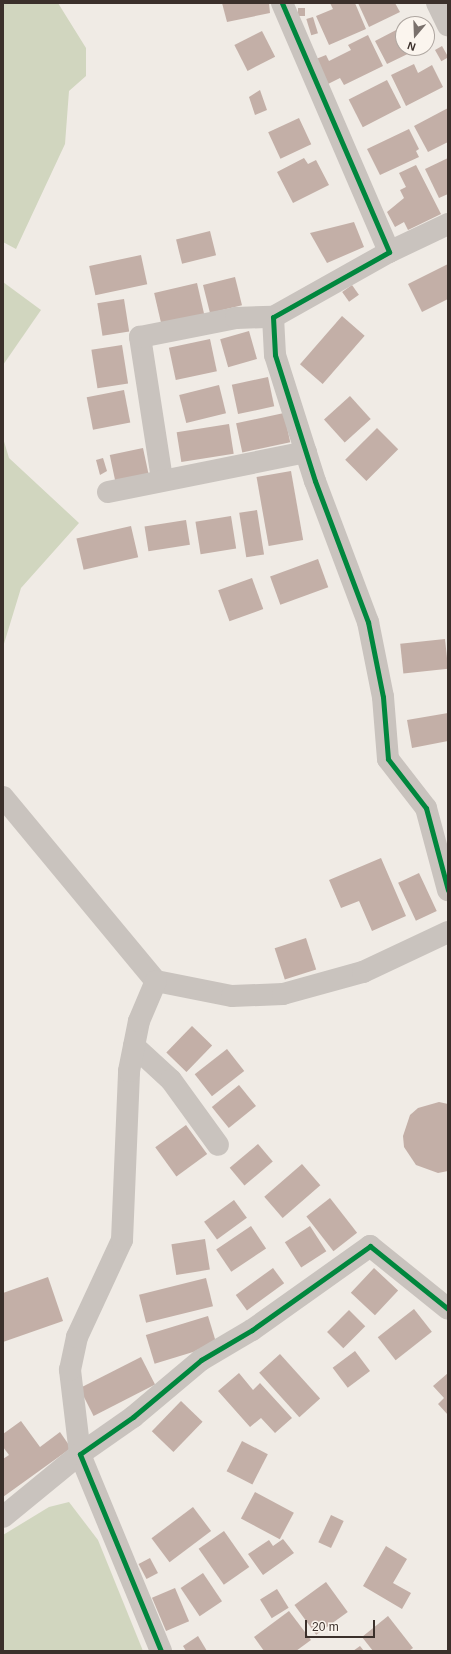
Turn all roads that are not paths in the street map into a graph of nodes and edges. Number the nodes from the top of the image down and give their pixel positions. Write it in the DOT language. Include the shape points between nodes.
graph roads {
  1 [pos="282,3"];
  2 [pos="437,3"];
  3 [pos="448,26"];
  4 [pos="448,224"];
  5 [pos="389,252"];
  6 [pos="273,317"];
  7 [pos="306,452"];
  8 [pos="162,479"];
  9 [pos="108,492"];
  10 [pos="3,798"];
  11 [pos="448,890"];
  12 [pos="448,932"];
  13 [pos="156,981"];
  14 [pos="134,1046"];
  15 [pos="218,1145"];
  16 [pos="448,1309"];
  17 [pos="80,1454"];
  18 [pos="3,1518"];
  19 [pos="161,1651"];
  1 -- 5 [label="street"];
  2 -- 3 [label="street"];
  4 -- 5 [label="street"];
  5 -- 6 [label="street"];
  6 -- 7 [label="street" via="275,355"];
  6 -- 8 [label="street" via="236,318 140,337"];
  7 -- 8 [label="street"];
  7 -- 11 [label="street" via="368,622 383,697 388,759 426,808"];
  8 -- 9 [label="street"];
  10 -- 13 [label="street"];
  12 -- 13 [label="street" via="363,972 284,994 232,996"];
  13 -- 14 [label="street" via="139,1021"];
  14 -- 15 [label="street" via="171,1080"];
  14 -- 17 [label="street" via="129,1071 122,1240 77,1337 70,1370"];
  16 -- 17 [label="street" via="370,1246 252,1330 201,1360 133,1417"];
  17 -- 18 [label="street"];
  17 -- 19 [label="street"];
}
